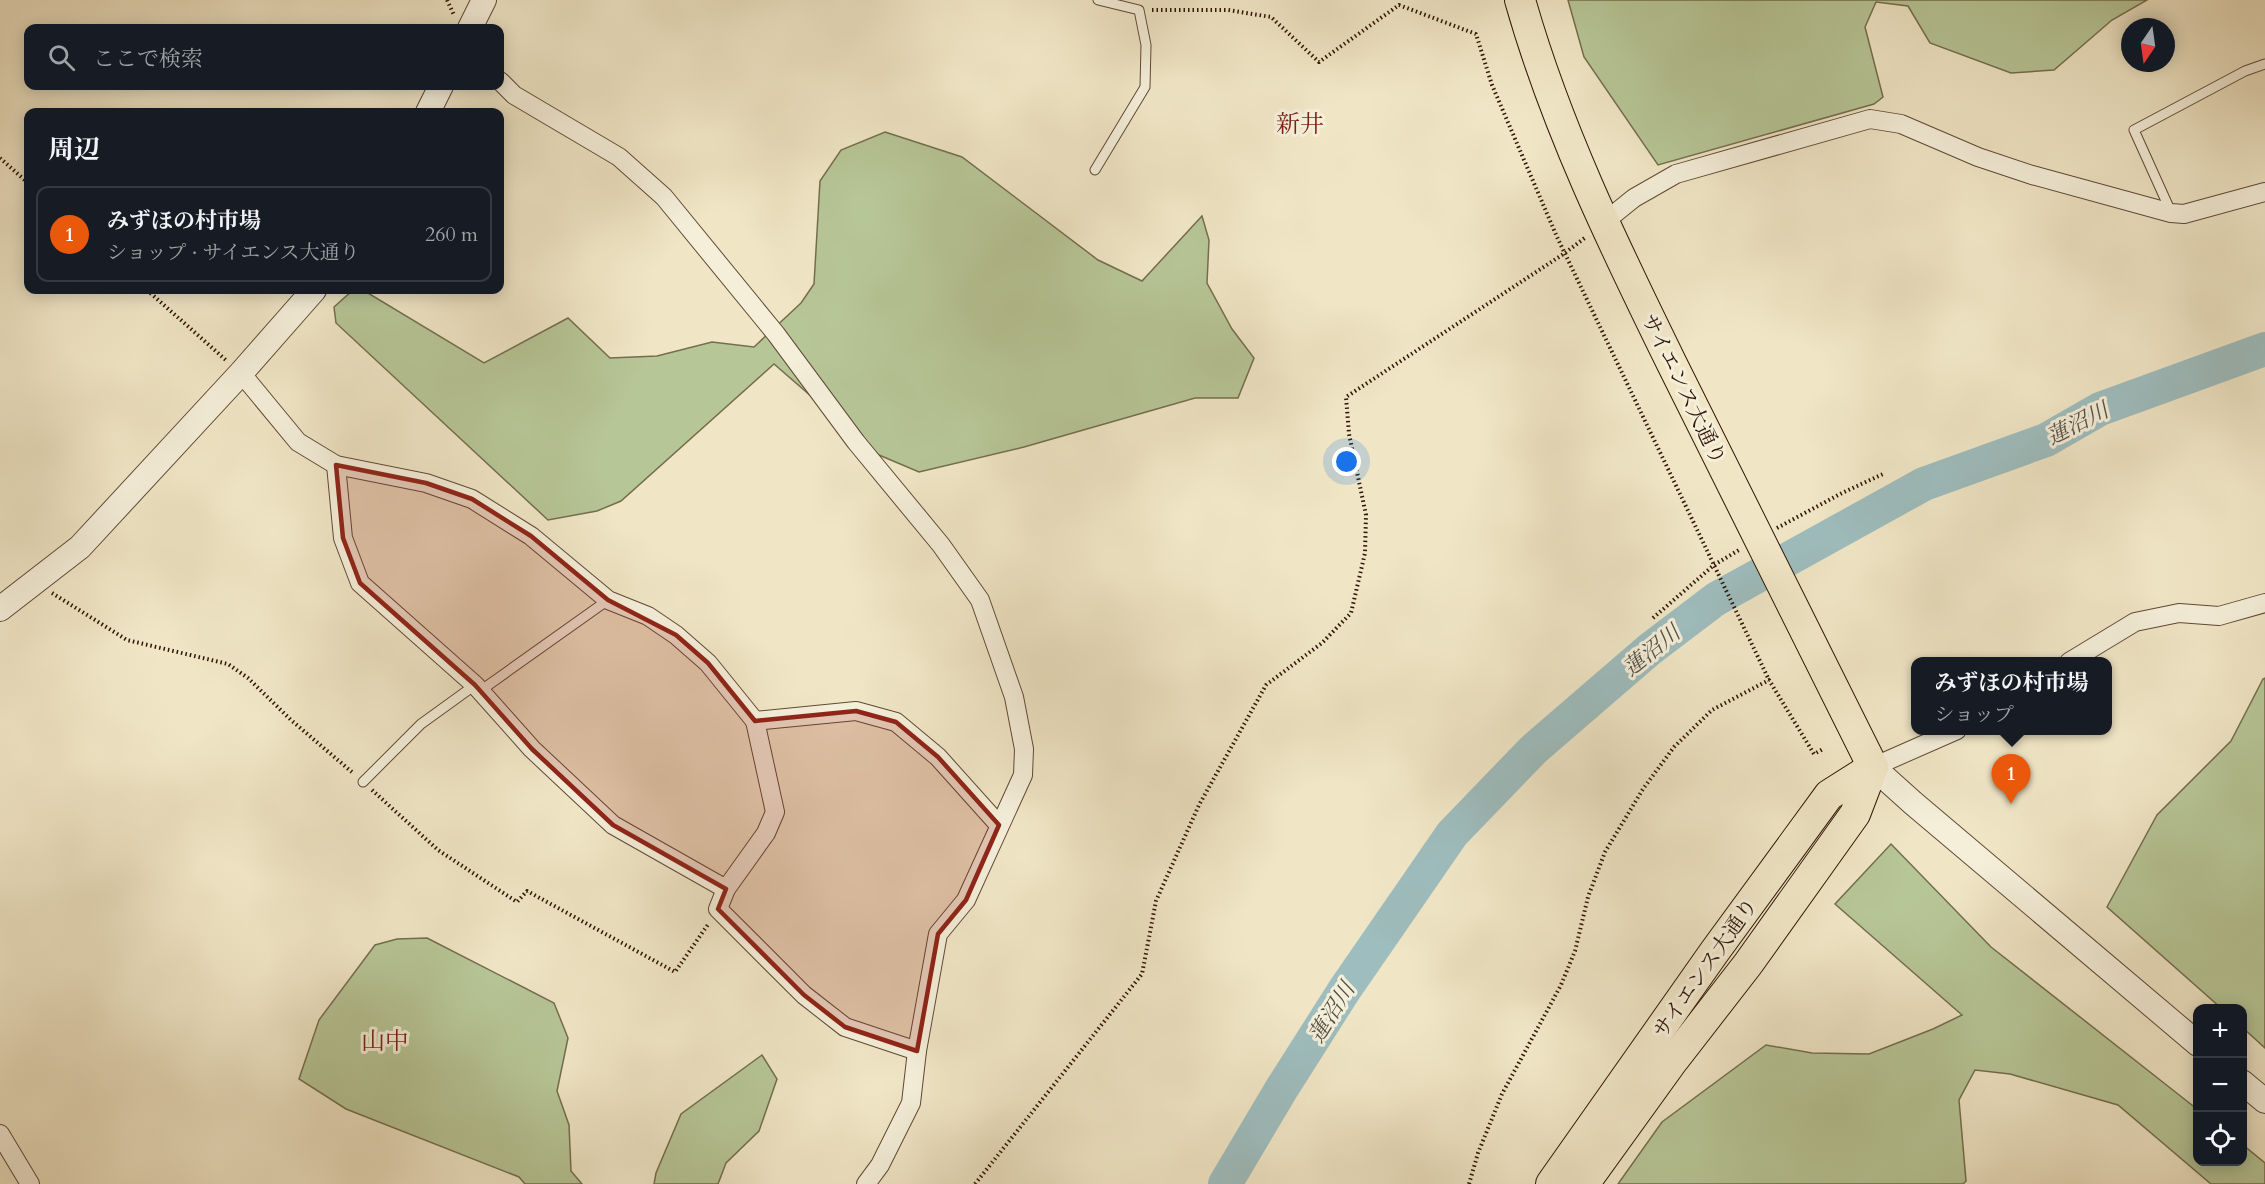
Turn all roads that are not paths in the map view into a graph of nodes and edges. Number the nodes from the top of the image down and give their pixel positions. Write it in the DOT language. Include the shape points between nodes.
graph roads {
  1 [pos="484,0"];
  2 [pos="1098,0"];
  3 [pos="1520,0"];
  4 [pos="472,24"];
  5 [pos="2265,64"];
  6 [pos="504,85"];
  7 [pos="439,90"];
  8 [pos="430,108"];
  9 [pos="1095,170"];
  10 [pos="2265,192"];
  11 [pos="2171,213"];
  12 [pos="1603,223"];
  13 [pos="310,294"];
  14 [pos="241,373"];
  15 [pos="336,465"];
  16 [pos="608,600"];
  17 [pos="2265,603"];
  18 [pos="0,609"];
  19 [pos="2077,657"];
  20 [pos="477,688"];
  21 [pos="755,721"];
  22 [pos="1946,735"];
  23 [pos="1873,767"];
  24 [pos="363,782"];
  25 [pos="999,825"];
  26 [pos="726,889"];
  27 [pos="2193,1040"];
  28 [pos="917,1051"];
  29 [pos="2247,1086"];
  30 [pos="2265,1101"];
  31 [pos="0,1134"];
  32 [pos="30,1184"];
  33 [pos="866,1184"];
  34 [pos="1551,1184"];
  35 [pos="1584,1184"];
  1 -- 4 [label="street"];
  2 -- 9 [label="lane" via="1139,10 1146,45 1145,87"];
  3 -- 12 [label="main road, サイエンス大通り" via="1537,56"];
  5 -- 11 [label="lane" via="2134,130"];
  6 -- 25 [label="street" via="514,95 619,157 664,197 776,334 980,600 1014,697 1024,749 1023,775"];
  7 -- 8 [label="street"];
  10 -- 11 [label="street" via="2184,214"];
  11 -- 12 [label="street" via="2032,175 1901,124 1870,119 1676,174 1634,198"];
  12 -- 23 [label="main road, サイエンス大通り"];
  13 -- 14 [label="street"];
  14 -- 15 [label="street" via="298,442"];
  14 -- 18 [label="street" via="80,547"];
  15 -- 16 [label="street" via="426,483 472,500 531,536"];
  15 -- 20 [label="street" via="343,538 360,583"];
  16 -- 20 [label="lane"];
  16 -- 21 [label="street" via="648,616 676,634 708,663"];
  17 -- 19 [label="street" via="2219,616 2179,613 2135,622"];
  20 -- 24 [label="lane" via="421,724"];
  20 -- 26 [label="street" via="532,748 613,825"];
  21 -- 25 [label="street" via="856,711 896,722 938,757"];
  21 -- 26 [label="street" via="775,812 766,833"];
  22 -- 23 [label="street"];
  23 -- 27 [label="street"];
  23 -- 34 [label="main road, サイエンス大通り" via="1829,795"];
  23 -- 35 [label="main road, サイエンス大通り" via="1855,814"];
  25 -- 28 [label="street" via="966,900 938,934"];
  26 -- 28 [label="street" via="718,909 804,995 845,1027"];
  28 -- 33 [label="street" via="911,1103 880,1165"];
  29 -- 30 [label="street"];
  31 -- 32 [label="street"];
}
